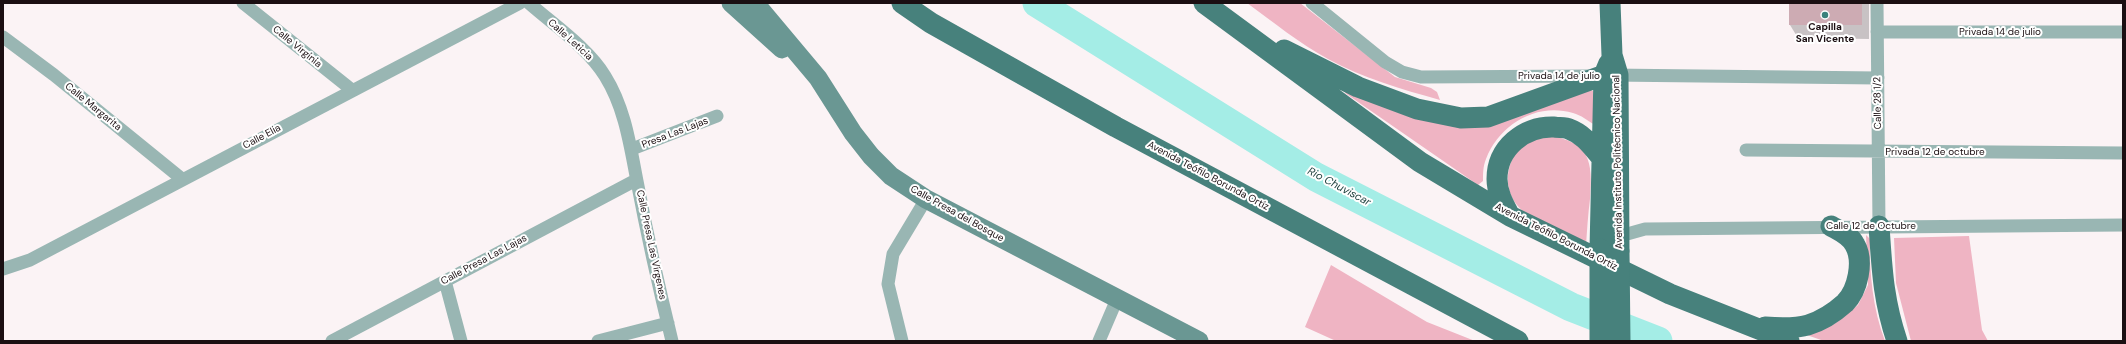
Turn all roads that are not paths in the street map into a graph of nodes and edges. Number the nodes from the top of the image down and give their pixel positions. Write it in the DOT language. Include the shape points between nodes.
graph roads {
  1 [pos="243,3"];
  2 [pos="520,3"];
  3 [pos="529,3"];
  4 [pos="731,3"];
  5 [pos="755,3"];
  6 [pos="902,3"];
  7 [pos="1204,3"];
  8 [pos="1312,3"];
  9 [pos="1610,3"];
  10 [pos="1877,3"];
  11 [pos="1877,32"];
  12 [pos="2123,32"];
  13 [pos="1247,34"];
  14 [pos="3,37"];
  15 [pos="1611,75"];
  16 [pos="818,78"];
  17 [pos="1878,78"];
  18 [pos="352,90"];
  19 [pos="717,116"];
  20 [pos="632,149"];
  21 [pos="1746,150"];
  22 [pos="1878,152"];
  23 [pos="2123,153"];
  24 [pos="1601,157"];
  25 [pos="182,179"];
  26 [pos="636,180"];
  27 [pos="926,199"];
  28 [pos="1510,216"];
  29 [pos="2123,225"];
  30 [pos="1831,226"];
  31 [pos="1879,226"];
  32 [pos="1613,245"];
  33 [pos="3,269"];
  34 [pos="445,281"];
  35 [pos="1117,299"];
  36 [pos="668,323"];
  37 [pos="1748,325"];
  38 [pos="332,341"];
  39 [pos="461,341"];
  40 [pos="598,341"];
  41 [pos="672,341"];
  42 [pos="902,341"];
  43 [pos="1100,341"];
  44 [pos="1199,341"];
  45 [pos="1518,341"];
  46 [pos="1600,341"];
  47 [pos="1620,341"];
  48 [pos="1789,341"];
  49 [pos="1897,341"];
  1 -- 18 [label="street, Calle Virginia"];
  2 -- 18 [label="street, Calle Elia"];
  3 -- 20 [label="street, Calle Leticia" via="588,54 605,76 618,104"];
  4 -- 16 [label="street"];
  5 -- 16 [label="street, Calle Presa del Bosque"];
  6 -- 45 [label="main road, Avenida Teófilo Borunda Ortíz" via="931,23 1116,127"];
  7 -- 13 [label="main road, Avenida Teófilo Borunda Ortíz"];
  8 -- 15 [label="street, Privada 14 de julio" via="1385,62 1402,72 1421,77"];
  9 -- 15 [label="main road, Avenida Instituto Politécnico Nacional"];
  10 -- 11 [label="street, Calle 28 1/2"];
  11 -- 12 [label="street, Privada 14 de julio"];
  11 -- 17 [label="street, Calle 28 1/2"];
  13 -- 15 [label="main road" via="1299,56 1358,87 1417,109 1461,118 1488,117"];
  13 -- 28 [label="main road, Avenida Teófilo Borunda Ortíz" via="1420,162"];
  14 -- 25 [label="street, Calle Margarita"];
  15 -- 17 [label="street, Privada 14 de julio"];
  15 -- 24 [label="main road, Avenida Instituto Politécnico Nacional"];
  15 -- 32 [label="main road, Avenida Instituto Politécnico Nacional"];
  16 -- 27 [label="street, Calle Presa del Bosque" via="853,133 880,166"];
  17 -- 22 [label="street, Calle 28 1/2"];
  18 -- 25 [label="street, Calle Elia"];
  19 -- 20 [label="street, Presa Las Lajas"];
  20 -- 26 [label="street, Calle Presa Las Vírgenes"];
  21 -- 22 [label="street, Privada 12 de octubre"];
  22 -- 23 [label="street, Privada 12 de octubre"];
  22 -- 31 [label="street, Calle 28 1/2"];
  24 -- 28 [label="main road" via="1586,138 1568,128 1545,127 1525,132 1512,143 1501,159 1497,179 1500,196"];
  24 -- 32 [label="main road, Avenida Instituto Politécnico Nacional"];
  25 -- 33 [label="street, Calle Elia" via="30,260"];
  26 -- 34 [label="street, Calle Presa Las Lajas"];
  26 -- 36 [label="street, Calle Presa Las Vírgenes"];
  27 -- 35 [label="street, Calle Presa del Bosque"];
  27 -- 42 [label="street" via="893,254 888,284"];
  28 -- 37 [label="main road, Avenida Teófilo Borunda Ortíz" via="1670,294"];
  29 -- 31 [label="street, Calle 12 de Octubre"];
  30 -- 31 [label="street, Calle 12 de Octubre"];
  30 -- 32 [label="street, Calle 12 de Octubre" via="1645,229"];
  30 -- 37 [label="main road" via="1847,235 1855,245 1860,265 1846,302 1830,315 1808,325 1785,328"];
  31 -- 49 [label="main road" via="1886,309"];
  32 -- 46 [label="main road, Avenida Instituto Politécnico Nacional, bridge"];
  32 -- 47 [label="main road, Avenida Instituto Politécnico Nacional, bridge"];
  34 -- 38 [label="street, Calle Presa Las Lajas"];
  34 -- 39 [label="street"];
  35 -- 43 [label="street"];
  35 -- 44 [label="street, Calle Presa del Bosque"];
  36 -- 40 [label="street"];
  36 -- 41 [label="street, Calle Presa Las Vírgenes"];
  37 -- 48 [label="main road, Avenida Teófilo Borunda Ortíz"];
}
